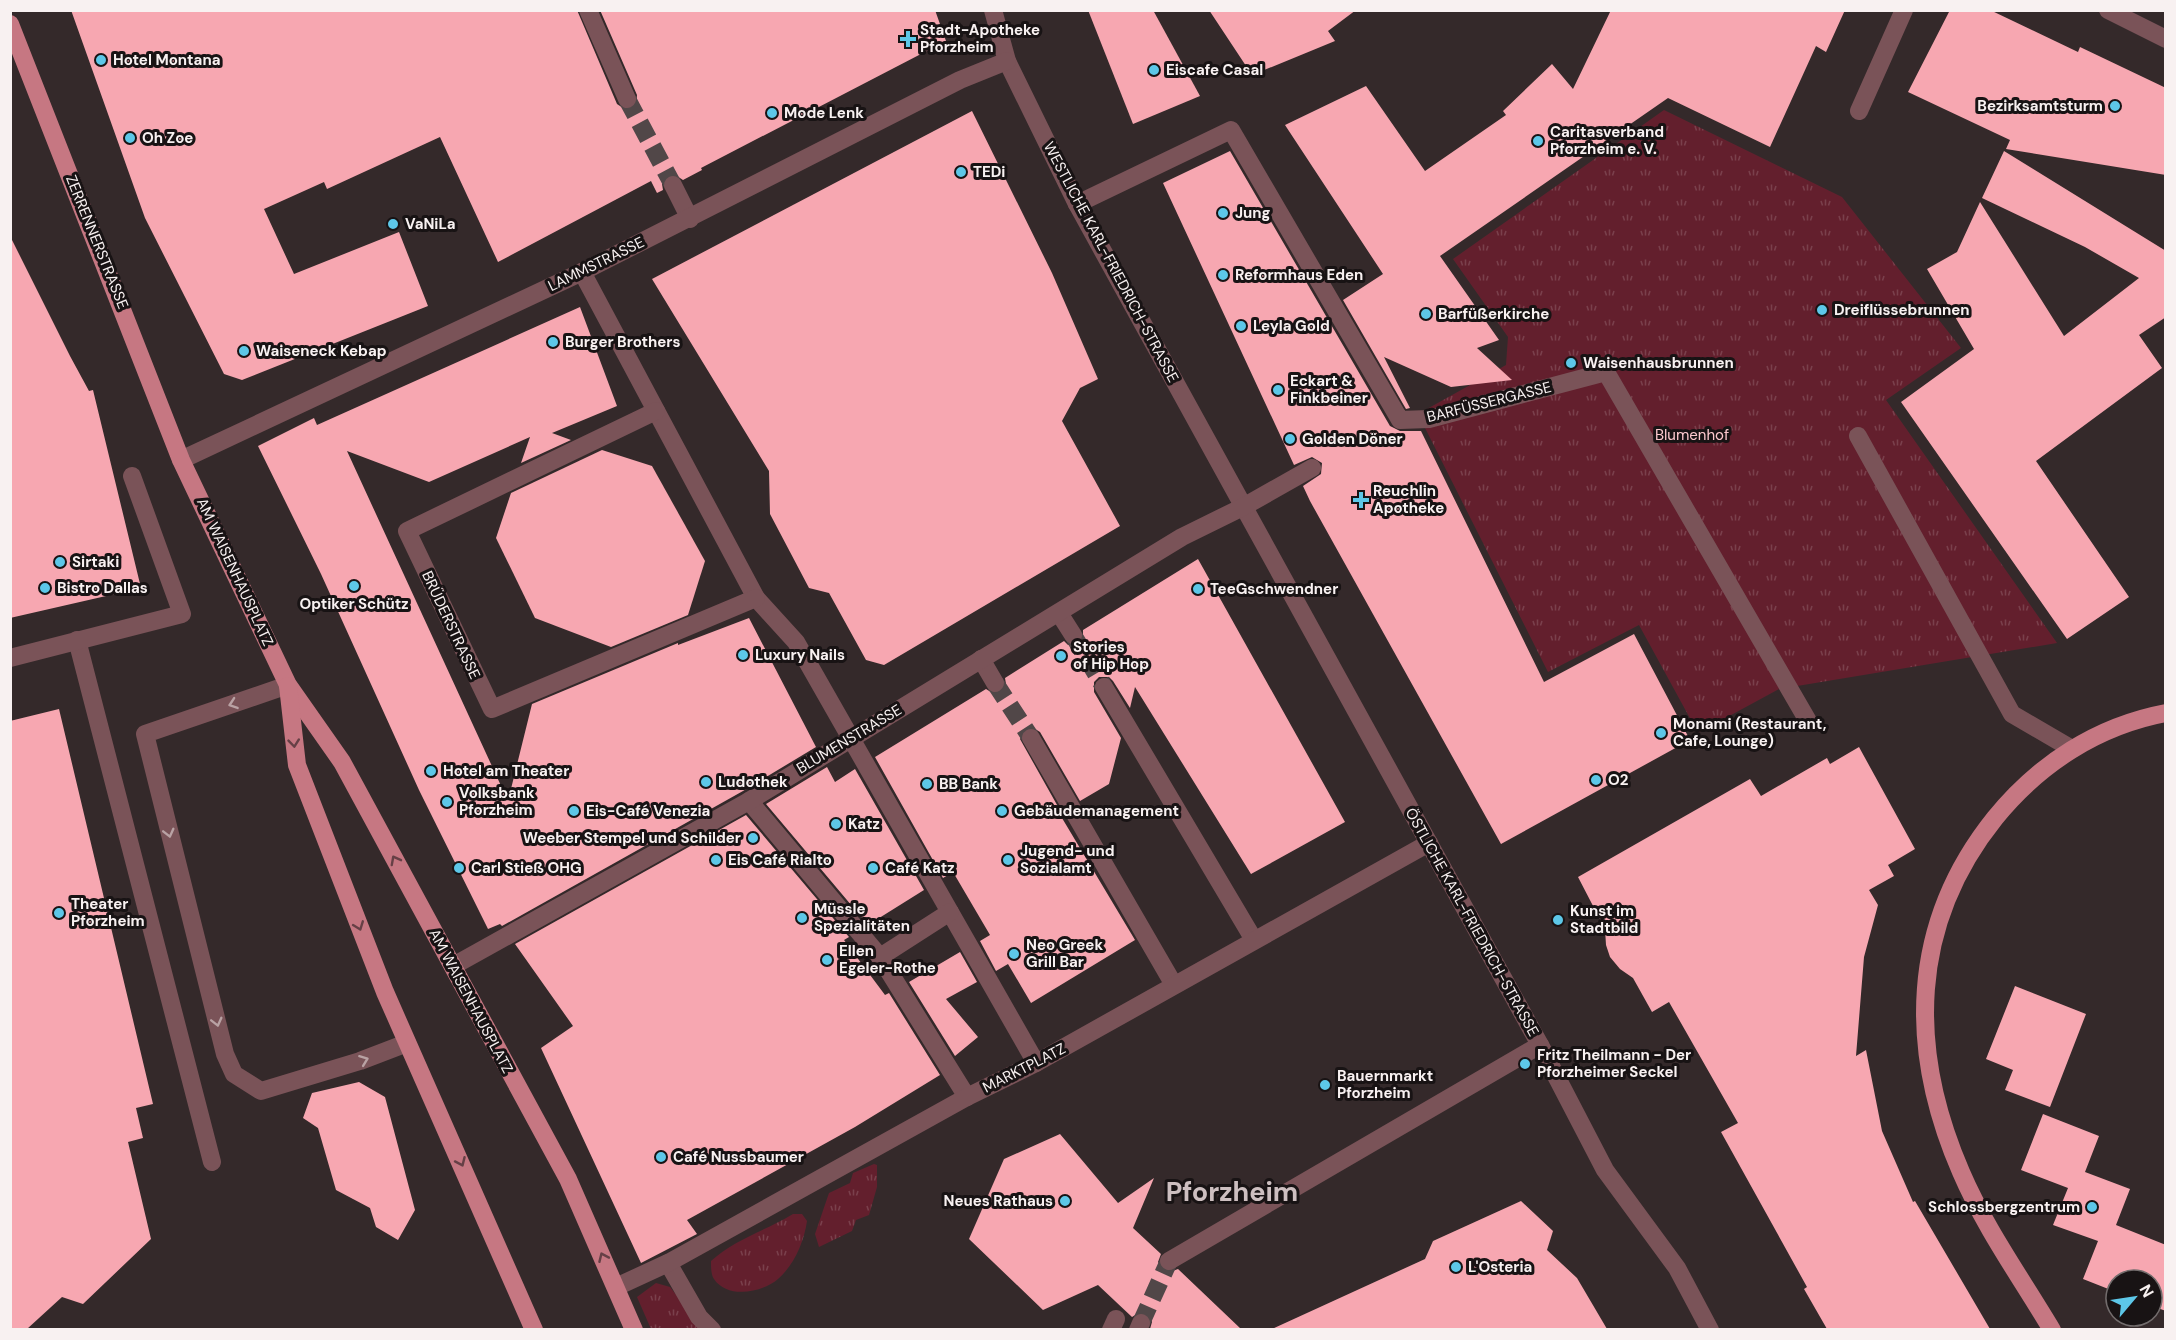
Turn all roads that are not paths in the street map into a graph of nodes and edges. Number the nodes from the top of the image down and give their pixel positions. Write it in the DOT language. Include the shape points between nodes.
graph roads {
  1 [pos="588,10"];
  2 [pos="993,10"];
  3 [pos="1904,10"];
  4 [pos="2108,10"];
  5 [pos="2129,15"];
  6 [pos="10,24"];
  7 [pos="2166,39"];
  8 [pos="1007,61"];
  9 [pos="627,99"];
  10 [pos="1858,111"];
  11 [pos="673,185"];
  12 [pos="1077,204"];
  13 [pos="690,219"];
  14 [pos="582,272"];
  15 [pos="656,411"];
  16 [pos="1858,436"];
  17 [pos="181,460"];
  18 [pos="1312,468"];
  19 [pos="132,476"];
  20 [pos="1243,507"];
  21 [pos="756,598"];
  22 [pos="1059,613"];
  23 [pos="1073,636"];
  24 [pos="77,640"];
  25 [pos="10,658"];
  26 [pos="981,659"];
  27 [pos="995,683"];
  28 [pos="288,684"];
  29 [pos="1104,687"];
  30 [pos="2166,712"];
  31 [pos="1808,722"];
  32 [pos="1031,738"];
  33 [pos="849,739"];
  34 [pos="2072,749"];
  35 [pos="1400,791"];
  36 [pos="749,801"];
  37 [pos="1429,843"];
  38 [pos="950,912"];
  39 [pos="1254,940"];
  40 [pos="880,957"];
  41 [pos="453,966"];
  42 [pos="1174,985"];
  43 [pos="407,1042"];
  44 [pos="1540,1045"];
  45 [pos="1036,1063"];
  46 [pos="967,1097"];
  47 [pos="212,1162"];
  48 [pos="1169,1261"];
  49 [pos="668,1263"];
  50 [pos="616,1287"];
  51 [pos="534,1329"];
  52 [pos="634,1329"];
  53 [pos="712,1329"];
  54 [pos="1710,1329"];
  55 [pos="2052,1329"];
  1 -- 9 [label="street"];
  2 -- 8 [label="street, WESTLICHE KARL-FRIEDRICH-STRASSE"];
  3 -- 10 [label="street"];
  4 -- 5 [label="street"];
  5 -- 7 [label="street"];
  6 -- 17 [label="main road, ZERRENNERSTRASSE"];
  8 -- 12 [label="street, WESTLICHE KARL-FRIEDRICH-STRASSE"];
  8 -- 13 [label="street, LAMMSTRASSE" via="960,80"];
  11 -- 13 [label="street"];
  12 -- 20 [label="street, WESTLICHE KARL-FRIEDRICH-STRASSE"];
  12 -- 31 [label="street, BARFÜSSERGASSE" via="1231,130 1400,420 1430,419 1606,372"];
  13 -- 14 [label="street, LAMMSTRASSE"];
  14 -- 15 [label="street"];
  14 -- 17 [label="street, LAMMSTRASSE"];
  15 -- 21 [label="street"];
  15 -- 21 [label="street, BRÜDERSTRASSE" via="407,531 492,709"];
  16 -- 34 [label="street" via="2013,714"];
  17 -- 28 [label="main road, AM WAISENHAUSPLATZ"];
  18 -- 20 [label="street"];
  19 -- 24 [label="street" via="182,614"];
  20 -- 22 [label="street, BLUMENSTRASSE" via="1182,537"];
  20 -- 35 [label="street, WESTLICHE KARL-FRIEDRICH-STRASSE"];
  21 -- 33 [label="street" via="796,642"];
  22 -- 23 [label="street"];
  22 -- 26 [label="street, BLUMENSTRASSE"];
  24 -- 25 [label="street"];
  24 -- 47 [label="street"];
  26 -- 27 [label="street"];
  26 -- 33 [label="street, BLUMENSTRASSE"];
  41 -- 28 [label="main road, AM WAISENHAUSPLATZ, one-way" via="342,762"];
  28 -- 43 [label="main road, AM WAISENHAUSPLATZ, one-way" via="297,765"];
  28 -- 43 [label="street, one-way" via="145,734 225,1054 234,1074 261,1091 360,1061"];
  29 -- 39 [label="street"];
  30 -- 34 [label="main road" via="2109,729"];
  32 -- 42 [label="street"];
  33 -- 36 [label="street, BLUMENSTRASSE"];
  33 -- 38 [label="street"];
  34 -- 55 [label="main road" via="2048,764 2009,801 1966,858 1935,933 1924,1005 1928,1067 1949,1142 1981,1214"];
  35 -- 37 [label="street, ÖSTLICHE KARL-FRIEDRICH-STRASSE"];
  36 -- 40 [label="street"];
  36 -- 41 [label="street, BLUMENSTRASSE"];
  37 -- 39 [label="street, MARKTPLATZ"];
  37 -- 44 [label="street, ÖSTLICHE KARL-FRIEDRICH-STRASSE"];
  38 -- 40 [label="street"];
  38 -- 45 [label="street"];
  39 -- 42 [label="street, MARKTPLATZ"];
  40 -- 46 [label="street"];
  50 -- 41 [label="main road, AM WAISENHAUSPLATZ, one-way" via="568,1179"];
  42 -- 45 [label="street, MARKTPLATZ"];
  43 -- 51 [label="main road, AM WAISENHAUSPLATZ, one-way"];
  44 -- 48 [label="street"];
  44 -- 54 [label="street, ÖSTLICHE KARL-FRIEDRICH-STRASSE" via="1605,1170 1677,1268"];
  45 -- 46 [label="street, MARKTPLATZ"];
  46 -- 49 [label="street, MARKTPLATZ"];
  49 -- 50 [label="street, MARKTPLATZ"];
  49 -- 53 [label="street" via="699,1317"];
  50 -- 52 [label="main road, AM WAISENHAUSPLATZ"];
}
